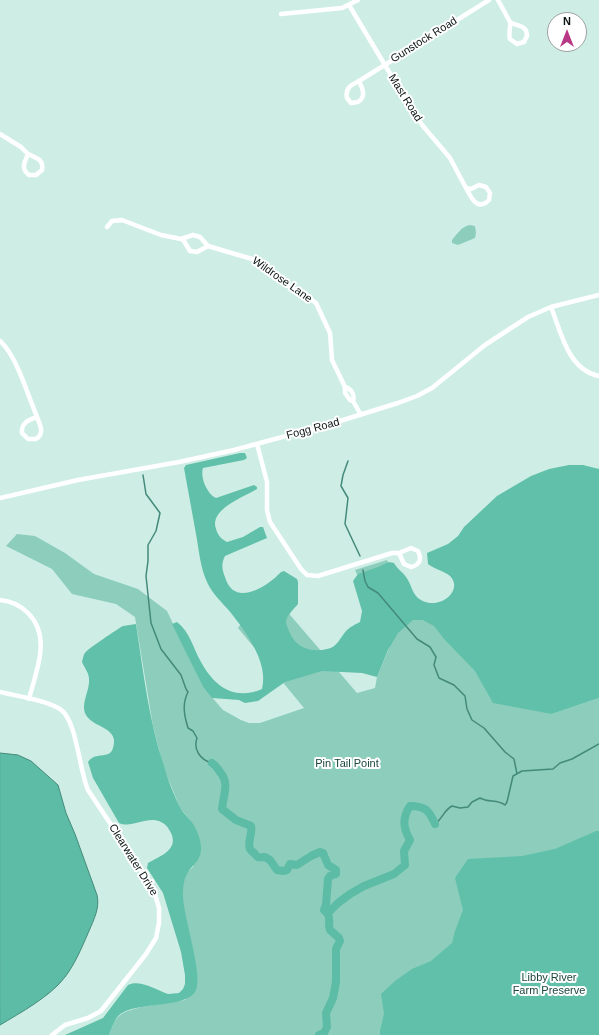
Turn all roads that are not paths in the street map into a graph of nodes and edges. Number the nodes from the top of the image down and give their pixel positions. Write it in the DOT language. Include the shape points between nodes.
graph roads {
  1 [pos="358,0"];
  2 [pos="489,0"];
  3 [pos="498,0"];
  4 [pos="349,5"];
  5 [pos="281,14"];
  6 [pos="510,22"];
  7 [pos="384,64"];
  8 [pos="359,81"];
  9 [pos="0,134"];
  10 [pos="28,154"];
  11 [pos="466,188"];
  12 [pos="107,228"];
  13 [pos="181,239"];
  14 [pos="208,246"];
  15 [pos="599,295"];
  16 [pos="551,307"];
  17 [pos="0,341"];
  18 [pos="599,376"];
  19 [pos="361,415"];
  20 [pos="37,417"];
  21 [pos="257,444"];
  22 [pos="0,498"];
  23 [pos="399,553"];
  24 [pos="0,600"];
  25 [pos="0,692"];
  26 [pos="29,699"];
  27 [pos="52,1035"];
  1 -- 4 [label="street"];
  2 -- 7 [label="street, Gunstock Road"];
  3 -- 6 [label="street"];
  4 -- 5 [label="street" via="342,8"];
  4 -- 7 [label="street, Mast Road"];
  6 -- 6 [label="street" via="510,39 522,43 527,38 526,29"];
  7 -- 8 [label="street, Gunstock Road"];
  7 -- 11 [label="street, Mast Road" via="418,120 453,162"];
  8 -- 8 [label="street, Gunstock Road" via="347,91 347,98 352,103 358,102 363,96"];
  9 -- 10 [label="street"];
  10 -- 10 [label="street" via="24,169 29,175 36,176 41,172 42,164 39,159"];
  11 -- 11 [label="street, Mast Road" via="476,203 483,204 490,198 490,191 484,186"];
  12 -- 13 [label="street, Wildrose Lane" via="112,221 122,220 161,235"];
  13 -- 14 [label="street, Wildrose Lane" via="198,236"];
  13 -- 14 [label="street" via="193,252 199,252"];
  14 -- 19 [label="street, Wildrose Lane" via="252,259 279,281 316,303 330,333 332,360 345,387 345,393"];
  15 -- 16 [label="street, Fogg Road"];
  16 -- 18 [label="street" via="576,364 585,371"];
  16 -- 19 [label="street, Fogg Road" via="532,314 503,333 424,393"];
  17 -- 20 [label="street" via="13,359"];
  19 -- 21 [label="street, Fogg Road"];
  20 -- 20 [label="street" via="41,433 36,439 28,439 23,436 22,427 27,421"];
  21 -- 22 [label="street, Fogg Road"];
  21 -- 23 [label="street" via="267,482 269,518 305,573 322,575"];
  23 -- 23 [label="street" via="402,562 407,566 414,567 420,561 420,555 415,549"];
  24 -- 26 [label="street" via="14,603 24,609 39,631 40,652"];
  25 -- 26 [label="street, Clearwater Drive"];
  26 -- 27 [label="street, Clearwater Drive" via="58,708 67,716 88,790 153,888 160,913 153,944 101,1011 65,1025"];
}
